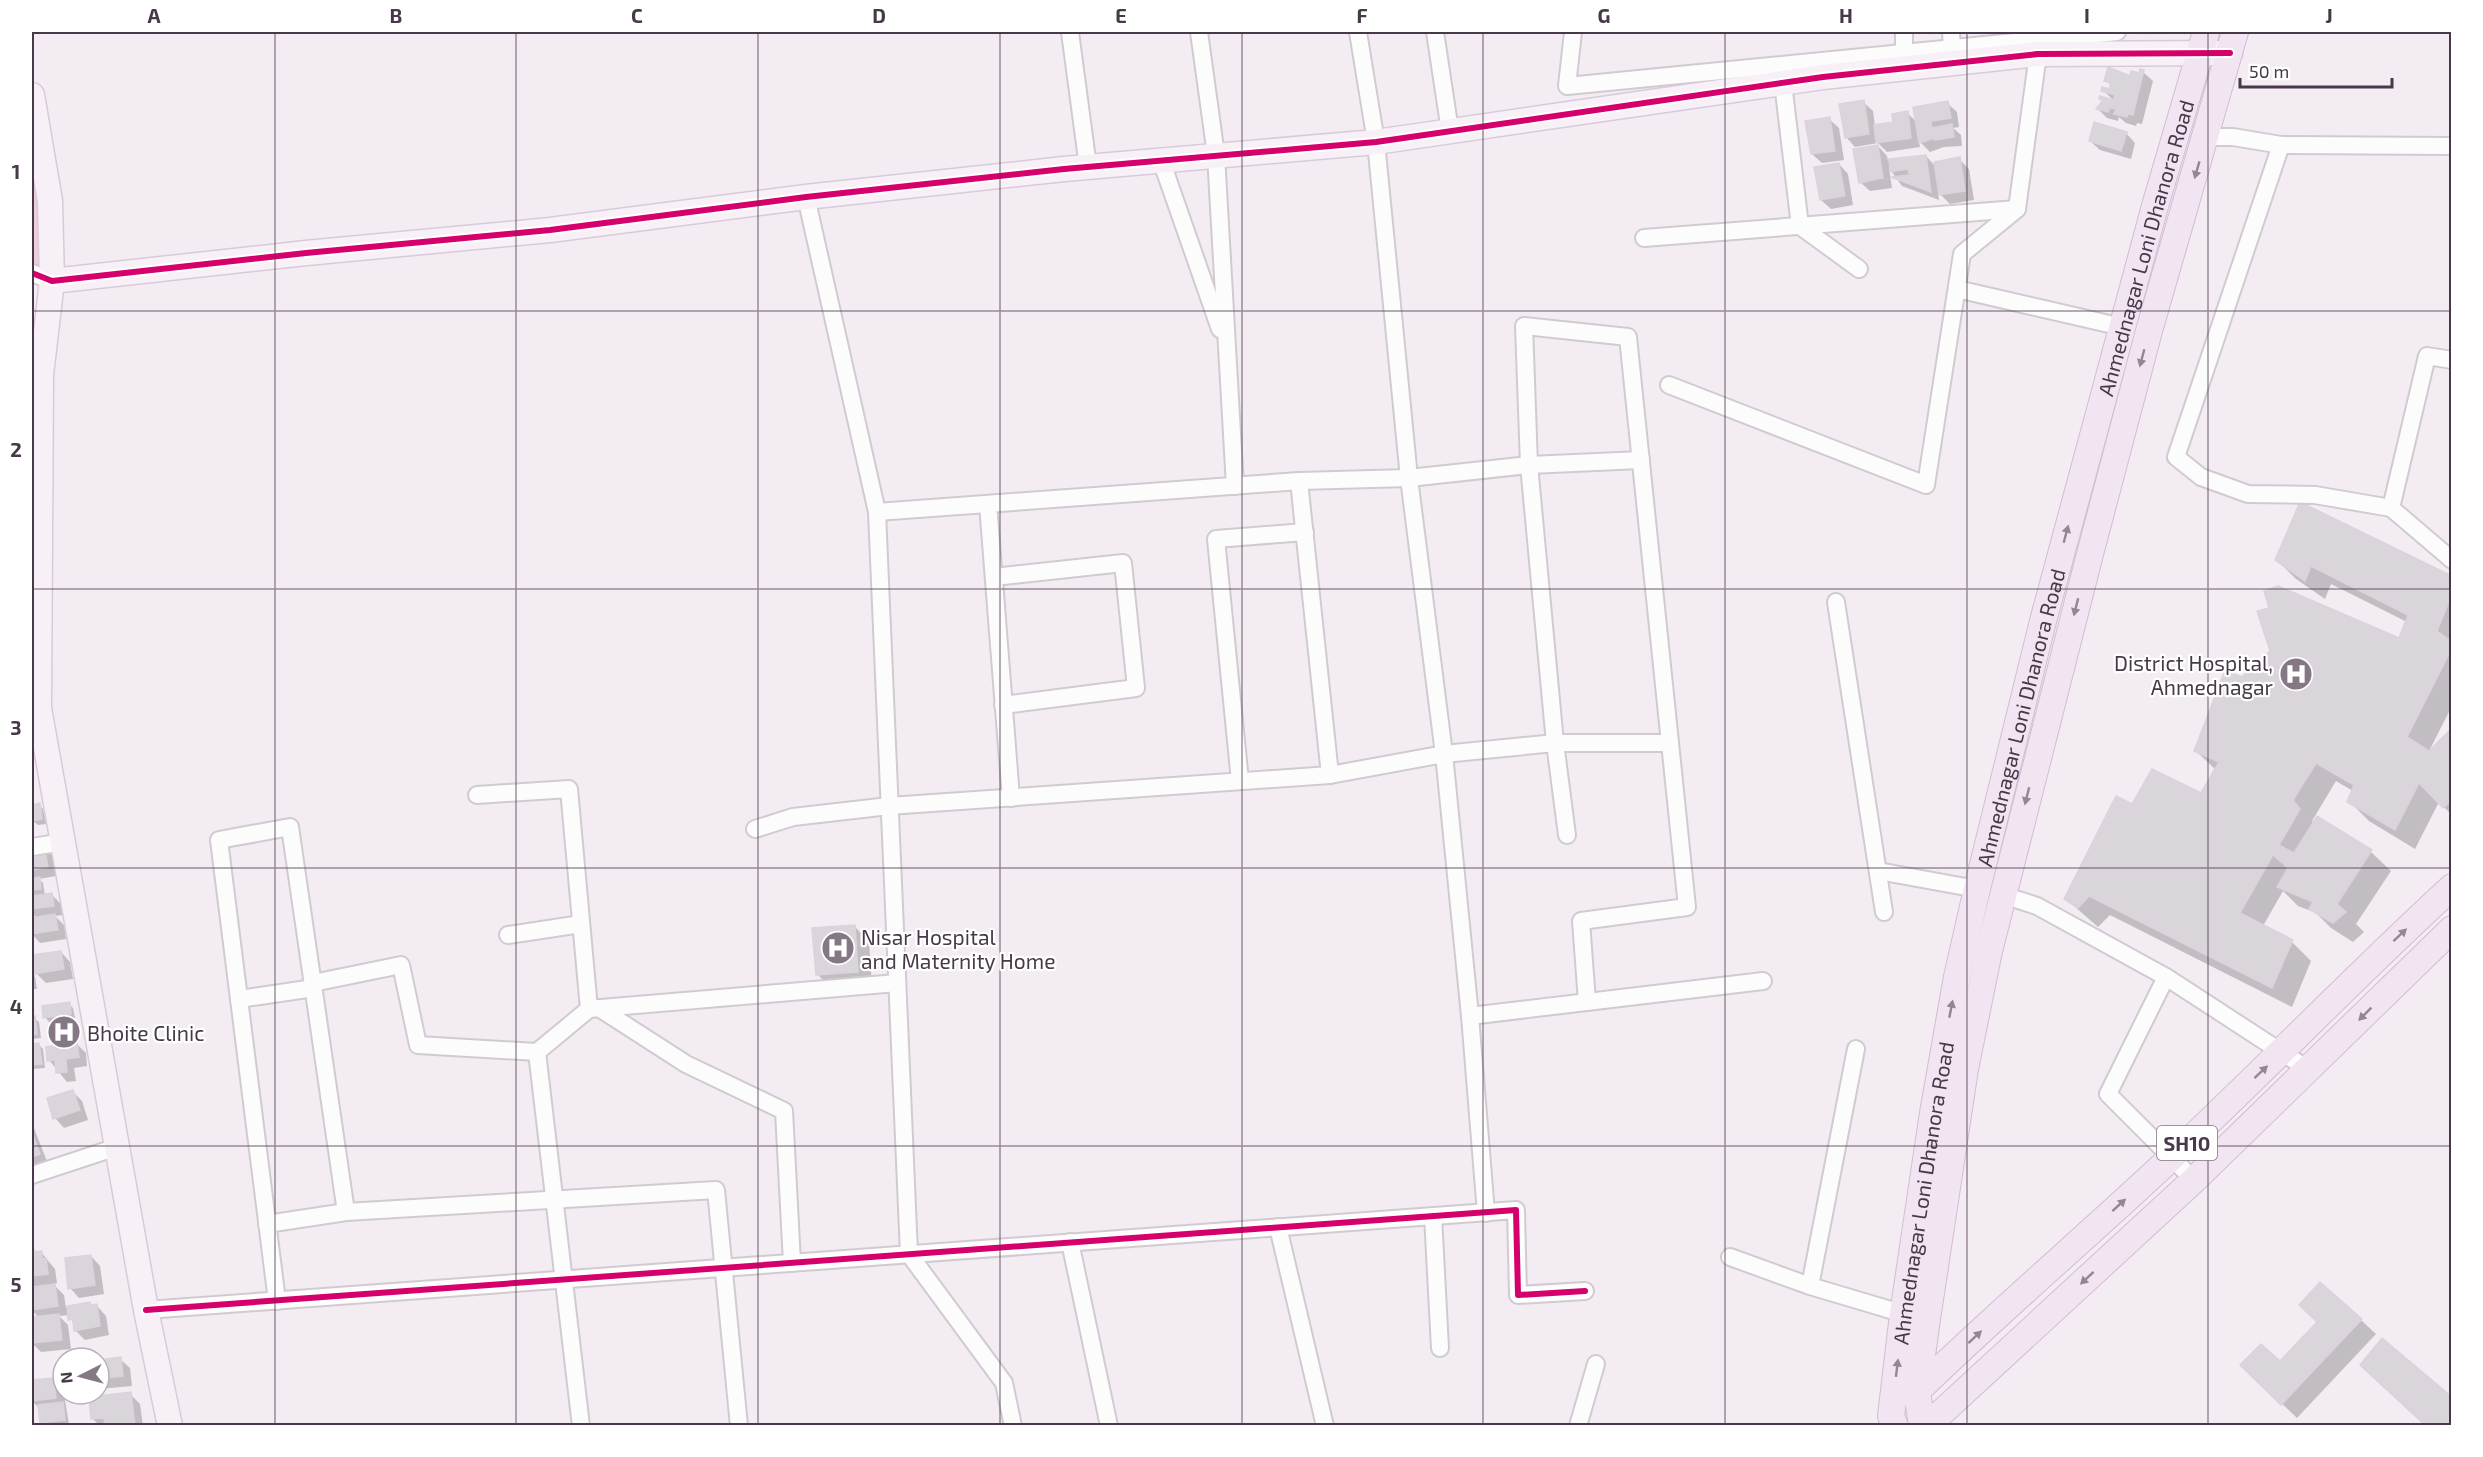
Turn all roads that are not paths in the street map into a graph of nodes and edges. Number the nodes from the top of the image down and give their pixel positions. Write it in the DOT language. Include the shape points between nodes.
graph roads {
  1 [pos="1070,32"];
  2 [pos="1199,32"];
  3 [pos="1358,32"];
  4 [pos="1435,32"];
  5 [pos="1573,32"];
  6 [pos="1904,32"];
  7 [pos="1951,32"];
  8 [pos="2117,32"];
  9 [pos="2100,33"];
  10 [pos="1996,38"];
  11 [pos="2042,42"];
  12 [pos="2203,42"];
  13 [pos="2232,42"];
  14 [pos="1952,49"];
  15 [pos="1904,53"];
  16 [pos="1783,83"];
  17 [pos="32,95"];
  18 [pos="1450,131"];
  19 [pos="2206,137"];
  20 [pos="1376,142"];
  21 [pos="2281,145"];
  22 [pos="2451,146"];
  23 [pos="1216,155"];
  24 [pos="1161,160"];
  25 [pos="1088,167"];
  26 [pos="806,196"];
  27 [pos="2017,209"];
  28 [pos="1800,226"];
  29 [pos="1644,238"];
  30 [pos="1859,269"];
  31 [pos="42,277"];
  32 [pos="1957,289"];
  33 [pos="2122,327"];
  34 [pos="1227,350"];
  35 [pos="2451,360"];
  36 [pos="36,381"];
  37 [pos="1669,385"];
  38 [pos="1641,460"];
  39 [pos="1529,465"];
  40 [pos="1409,478"];
  41 [pos="1299,481"];
  42 [pos="1235,486"];
  43 [pos="988,504"];
  44 [pos="2391,508"];
  45 [pos="877,512"];
  46 [pos="1305,532"];
  47 [pos="2451,560"];
  48 [pos="994,577"];
  49 [pos="1836,602"];
  50 [pos="1004,705"];
  51 [pos="35,709"];
  52 [pos="1556,743"];
  53 [pos="1670,743"];
  54 [pos="1444,754"];
  55 [pos="1330,775"];
  56 [pos="1240,781"];
  57 [pos="477,795"];
  58 [pos="1011,798"];
  59 [pos="890,806"];
  60 [pos="755,829"];
  61 [pos="1568,835"];
  62 [pos="63,842"];
  63 [pos="32,847"];
  64 [pos="1878,871"];
  65 [pos="2451,887"];
  66 [pos="1977,889"];
  67 [pos="2003,895"];
  68 [pos="1884,912"];
  69 [pos="581,924"];
  70 [pos="2451,931"];
  71 [pos="508,935"];
  72 [pos="2166,977"];
  73 [pos="1763,981"];
  74 [pos="897,983"];
  75 [pos="313,986"];
  76 [pos="239,999"];
  77 [pos="1587,1002"];
  78 [pos="594,1009"];
  79 [pos="1470,1016"];
  80 [pos="1856,1049"];
  81 [pos="537,1052"];
  82 [pos="2283,1053"];
  83 [pos="2309,1070"];
  84 [pos="117,1147"];
  85 [pos="2172,1157"];
  86 [pos="32,1174"];
  87 [pos="2194,1180"];
  88 [pos="553,1199"];
  89 [pos="346,1212"];
  90 [pos="1486,1213"];
  91 [pos="1433,1216"];
  92 [pos="267,1224"];
  93 [pos="1278,1227"];
  94 [pos="1070,1242"];
  95 [pos="909,1254"];
  96 [pos="1730,1257"];
  97 [pos="792,1263"];
  98 [pos="722,1268"];
  99 [pos="562,1280"];
  100 [pos="1810,1286"];
  101 [pos="1585,1291"];
  102 [pos="277,1301"];
  103 [pos="146,1311"];
  104 [pos="1915,1317"];
  105 [pos="1440,1348"];
  106 [pos="1596,1364"];
  107 [pos="1917,1391"];
  108 [pos="1889,1422"];
  109 [pos="170,1425"];
  110 [pos="581,1425"];
  111 [pos="739,1425"];
  112 [pos="1013,1425"];
  113 [pos="1109,1425"];
  114 [pos="1325,1425"];
  115 [pos="1578,1425"];
  116 [pos="1922,1425"];
  117 [pos="1927,1425"];
  1 -- 25 [label="street"];
  2 -- 23 [label="street"];
  3 -- 20 [label="street"];
  4 -- 18 [label="street"];
  5 -- 15 [label="street" via="1567,86"];
  6 -- 15 [label="street"];
  7 -- 14 [label="street"];
  8 -- 9 [label="street"];
  9 -- 11 [label="street"];
  10 -- 11 [label="street"];
  10 -- 14 [label="street"];
  11 -- 12 [label="street"];
  11 -- 16 [label="street"];
  11 -- 27 [label="street"];
  12 -- 13 [label="street"];
  12 -- 33 [label="main road, Ahmednagar Loni Dhanora Road"];
  13 -- 19 [label="main road, Ahmednagar Loni Dhanora Road"];
  14 -- 15 [label="street"];
  16 -- 18 [label="street"];
  16 -- 28 [label="street"];
  17 -- 31 [label="street" via="50,201"];
  18 -- 20 [label="street"];
  19 -- 21 [label="street"];
  19 -- 67 [label="main road, Ahmednagar Loni Dhanora Road, one-way" via="2149,332"];
  20 -- 23 [label="street"];
  20 -- 40 [label="street"];
  21 -- 22 [label="street"];
  21 -- 44 [label="street" via="2176,457 2201,477 2248,494 2315,495"];
  23 -- 24 [label="street"];
  23 -- 34 [label="street"];
  24 -- 25 [label="street"];
  24 -- 34 [label="street"];
  25 -- 26 [label="street"];
  26 -- 31 [label="street" via="550,230"];
  26 -- 45 [label="street"];
  27 -- 28 [label="street"];
  27 -- 32 [label="street" via="1962,254"];
  28 -- 29 [label="street"];
  28 -- 30 [label="street"];
  31 -- 36 [label="street"];
  32 -- 33 [label="street"];
  32 -- 37 [label="street" via="1926,485"];
  66 -- 33 [label="main road, Ahmednagar Loni Dhanora Road, one-way" via="2043,621"];
  34 -- 42 [label="street"];
  35 -- 44 [label="street" via="2427,356"];
  36 -- 51 [label="street"];
  38 -- 39 [label="street"];
  38 -- 39 [label="street" via="1628,338 1524,326"];
  38 -- 53 [label="street"];
  39 -- 40 [label="street"];
  39 -- 52 [label="street"];
  40 -- 41 [label="street"];
  40 -- 54 [label="street"];
  41 -- 42 [label="street"];
  41 -- 46 [label="street"];
  42 -- 43 [label="street"];
  43 -- 45 [label="street"];
  43 -- 48 [label="street"];
  44 -- 47 [label="street"];
  45 -- 59 [label="street"];
  46 -- 55 [label="street"];
  46 -- 56 [label="street" via="1216,539"];
  48 -- 50 [label="street"];
  48 -- 50 [label="street" via="1123,563 1136,687"];
  49 -- 64 [label="street"];
  50 -- 58 [label="street"];
  51 -- 62 [label="street"];
  52 -- 53 [label="street"];
  52 -- 54 [label="street"];
  52 -- 61 [label="street"];
  53 -- 77 [label="street" via="1686,907 1581,921"];
  54 -- 55 [label="street"];
  54 -- 79 [label="street"];
  55 -- 56 [label="street"];
  56 -- 58 [label="street"];
  57 -- 69 [label="street" via="569,789"];
  58 -- 59 [label="street"];
  59 -- 60 [label="street" via="793,817"];
  59 -- 74 [label="street"];
  62 -- 63 [label="street"];
  62 -- 84 [label="street"];
  64 -- 66 [label="street"];
  64 -- 68 [label="street"];
  82 -- 65 [label="main road, Ahmednagar Loni Dhanora Road / SH10, one-way"];
  104 -- 66 [label="main road, Ahmednagar Loni Dhanora Road, one-way" via="1932,1113"];
  67 -- 72 [label="street" via="2037,906"];
  67 -- 104 [label="main road, Ahmednagar Loni Dhanora Road"];
  69 -- 71 [label="street"];
  69 -- 78 [label="street"];
  70 -- 83 [label="main road, SH10, one-way"];
  72 -- 82 [label="street"];
  72 -- 85 [label="street" via="2108,1094"];
  73 -- 77 [label="street"];
  74 -- 78 [label="street"];
  74 -- 95 [label="street"];
  75 -- 76 [label="street"];
  75 -- 76 [label="street" via="290,827 219,840"];
  75 -- 81 [label="street" via="401,965 418,1045"];
  75 -- 89 [label="street"];
  76 -- 92 [label="street"];
  77 -- 79 [label="street"];
  78 -- 81 [label="street"];
  78 -- 97 [label="street" via="686,1064 784,1110"];
  79 -- 90 [label="street"];
  80 -- 100 [label="street"];
  81 -- 88 [label="street"];
  82 -- 83 [label="street"];
  85 -- 82 [label="main road, Ahmednagar Loni Dhanora Road / SH10, one-way"];
  83 -- 87 [label="main road, SH10"];
  84 -- 86 [label="street"];
  84 -- 103 [label="street"];
  85 -- 87 [label="street"];
  107 -- 85 [label="main road, Ahmednagar Loni Dhanora Road / SH10, one-way"];
  87 -- 117 [label="main road, SH10, one-way"];
  88 -- 89 [label="street"];
  88 -- 98 [label="street" via="716,1190"];
  88 -- 99 [label="street"];
  89 -- 92 [label="street"];
  90 -- 91 [label="street"];
  90 -- 101 [label="street" via="1516,1210 1518,1295"];
  91 -- 93 [label="street"];
  91 -- 105 [label="street"];
  92 -- 102 [label="street"];
  93 -- 94 [label="street"];
  93 -- 114 [label="street"];
  94 -- 95 [label="street"];
  94 -- 113 [label="street"];
  95 -- 97 [label="street"];
  95 -- 112 [label="street" via="1005,1383"];
  96 -- 100 [label="street"];
  97 -- 98 [label="street"];
  98 -- 99 [label="street"];
  98 -- 111 [label="street"];
  99 -- 102 [label="street"];
  99 -- 110 [label="street"];
  100 -- 104 [label="street"];
  102 -- 103 [label="street"];
  103 -- 109 [label="street"];
  104 -- 107 [label="main road, Ahmednagar Loni Dhanora Road"];
  108 -- 104 [label="main road, Ahmednagar Loni Dhanora Road, one-way"];
  106 -- 115 [label="street"];
  107 -- 108 [label="main road, Ahmednagar Loni Dhanora Road / SH10"];
  107 -- 116 [label="main road, Ahmednagar Loni Dhanora Road"];
}
